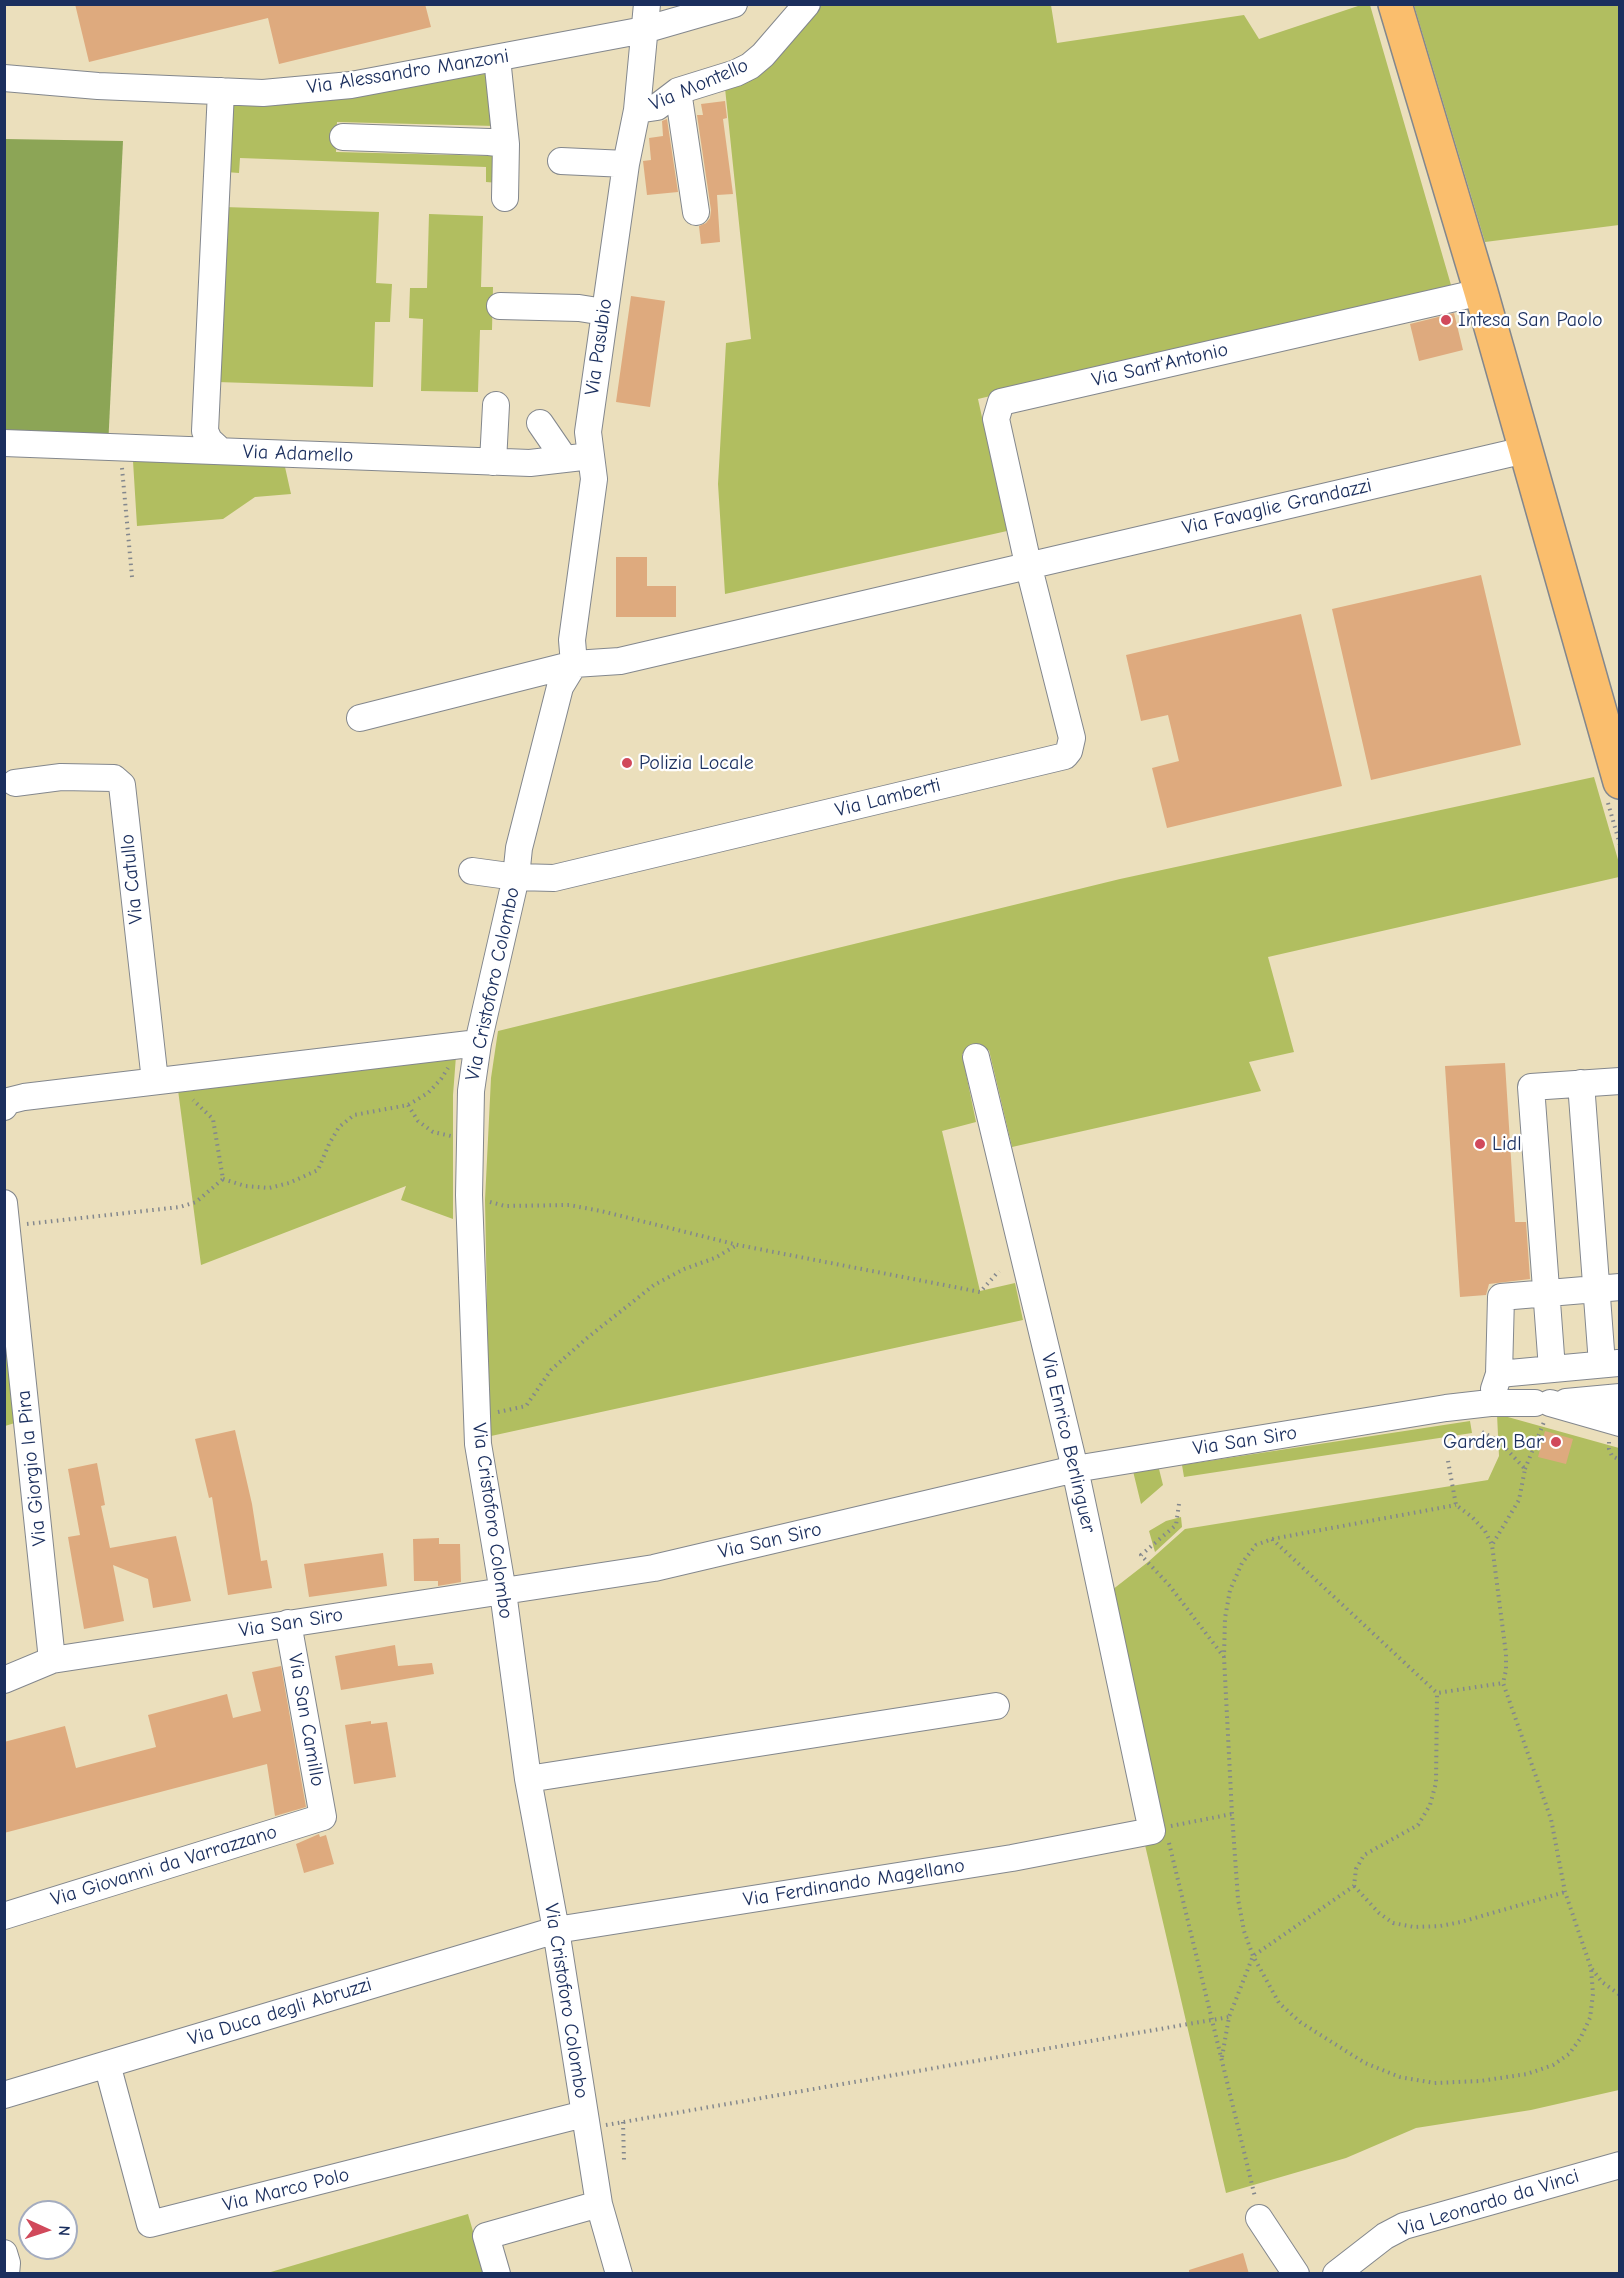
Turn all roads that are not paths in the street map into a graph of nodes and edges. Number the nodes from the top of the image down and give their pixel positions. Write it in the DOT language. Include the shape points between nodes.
graph roads {
  1 [pos="647,4"];
  2 [pos="734,4"];
  3 [pos="807,4"];
  4 [pos="1395,4"];
  5 [pos="1402,4"];
  6 [pos="644,30"];
  7 [pos="497,58"];
  8 [pos="4,78"];
  9 [pos="221,91"];
  10 [pos="678,92"];
  11 [pos="637,110"];
  12 [pos="343,137"];
  13 [pos="506,144"];
  14 [pos="1437,146"];
  15 [pos="561,161"];
  16 [pos="626,164"];
  17 [pos="505,198"];
  18 [pos="696,212"];
  19 [pos="1481,292"];
  20 [pos="500,306"];
  21 [pos="604,312"];
  22 [pos="496,405"];
  23 [pos="540,423"];
  24 [pos="4,443"];
  25 [pos="1525,450"];
  26 [pos="222,451"];
  27 [pos="591,456"];
  28 [pos="564,458"];
  29 [pos="494,462"];
  30 [pos="1028,564"];
  31 [pos="574,664"];
  32 [pos="360,718"];
  33 [pos="1620,782"];
  34 [pos="15,783"];
  35 [pos="472,871"];
  36 [pos="516,877"];
  37 [pos="470,1043"];
  38 [pos="976,1057"];
  39 [pos="163,1080"];
  40 [pos="1620,1081"];
  41 [pos="1581,1083"];
  42 [pos="6,1104"];
  43 [pos="6,1214"];
  44 [pos="1608,1288"];
  45 [pos="1547,1293"];
  46 [pos="1611,1363"];
  47 [pos="1552,1369"];
  48 [pos="1499,1374"];
  49 [pos="1620,1397"];
  50 [pos="1490,1403"];
  51 [pos="1540,1411"];
  52 [pos="1615,1430"];
  53 [pos="1075,1469"];
  54 [pos="503,1592"];
  55 [pos="288,1623"];
  56 [pos="52,1660"];
  57 [pos="4,1680"];
  58 [pos="996,1706"];
  59 [pos="528,1779"];
  60 [pos="323,1817"];
  61 [pos="1159,1829"];
  62 [pos="4,1916"];
  63 [pos="556,1930"];
  64 [pos="107,2064"];
  65 [pos="4,2095"];
  66 [pos="585,2121"];
  67 [pos="1620,2165"];
  68 [pos="598,2204"];
  69 [pos="1259,2218"];
  70 [pos="4,2253"];
  71 [pos="6,2274"];
  72 [pos="497,2274"];
  73 [pos="619,2274"];
  74 [pos="1296,2274"];
  75 [pos="1336,2274"];
  1 -- 6 [label="street, Via Pasubio"];
  2 -- 6 [label="street, Via Alessandro Manzoni"];
  3 -- 10 [label="street, Via Montello" via="750,66"];
  4 -- 14 [label="main road"];
  5 -- 14 [label="main road"];
  6 -- 7 [label="street, Via Alessandro Manzoni"];
  6 -- 11 [label="street, Via Pasubio"];
  7 -- 9 [label="street, Via Alessandro Manzoni" via="351,85 263,93"];
  7 -- 13 [label="street"];
  8 -- 9 [label="street, Via Alessandro Manzoni"];
  9 -- 26 [label="street" via="205,431"];
  10 -- 11 [label="street, Via Montello" via="657,107"];
  10 -- 18 [label="street"];
  11 -- 16 [label="street, Via Pasubio"];
  12 -- 13 [label="street"];
  13 -- 17 [label="street"];
  14 -- 19 [label="main road"];
  15 -- 16 [label="street"];
  16 -- 21 [label="street, Via Pasubio"];
  19 -- 25 [label="main road"];
  19 -- 30 [label="street, Via Sant'Antonio" via="1001,402 996,419"];
  20 -- 21 [label="street"];
  21 -- 27 [label="street, Via Pasubio" via="588,432"];
  22 -- 29 [label="street"];
  23 -- 28 [label="street"];
  24 -- 26 [label="street, Via Adamello"];
  25 -- 30 [label="street, Via Favaglie Grandazzi"];
  25 -- 33 [label="main road"];
  26 -- 29 [label="street, Via Adamello"];
  27 -- 28 [label="street, Via Adamello"];
  27 -- 31 [label="street, Via Pasubio" via="594,479 572,640"];
  28 -- 29 [label="street, Via Adamello" via="530,463"];
  30 -- 31 [label="street, Via Favaglie Grandazzi" via="620,661"];
  30 -- 36 [label="street, Via Lamberti" via="1072,738 1065,756 554,878"];
  31 -- 32 [label="street, Via Favaglie Grandazzi"];
  31 -- 36 [label="street, Via Cristoforo Colombo" via="560,687 519,848"];
  34 -- 39 [label="street, Via Catullo" via="61,777 114,778 122,785"];
  35 -- 36 [label="street"];
  36 -- 37 [label="street, Via Cristoforo Colombo"];
  37 -- 39 [label="street"];
  37 -- 54 [label="street, Via Cristoforo Colombo" via="469,1195 478,1444"];
  38 -- 53 [label="street, Via Enrico Berlinguer"];
  39 -- 42 [label="street" via="24,1097"];
  40 -- 41 [label="street"];
  41 -- 44 [label="street"];
  41 -- 45 [label="street" via="1531,1087"];
  43 -- 56 [label="street, Via Giorgio la Pira"];
  44 -- 45 [label="street"];
  44 -- 46 [label="street"];
  45 -- 47 [label="street"];
  45 -- 48 [label="street" via="1501,1297"];
  46 -- 47 [label="street"];
  47 -- 48 [label="street"];
  48 -- 50 [label="street"];
  49 -- 52 [label="street" via="1550,1403"];
  50 -- 51 [label="street, Via San Siro"];
  50 -- 53 [label="street, Via San Siro"];
  53 -- 54 [label="street, Via San Siro" via="654,1569"];
  53 -- 61 [label="street, Via Enrico Berlinguer"];
  54 -- 55 [label="street, Via San Siro"];
  54 -- 59 [label="street, Via Cristoforo Colombo"];
  55 -- 56 [label="street, Via San Siro"];
  55 -- 60 [label="street, Via San Camillo"];
  56 -- 57 [label="street, Via San Siro"];
  58 -- 59 [label="street"];
  59 -- 63 [label="street, Via Cristoforo Colombo"];
  60 -- 62 [label="street, Via Giovanni da Varrazzano"];
  61 -- 63 [label="street, Via Ferdinando Magellano" via="1000,1859"];
  63 -- 64 [label="street, Via Duca degli Abruzzi"];
  63 -- 66 [label="street, Via Cristoforo Colombo"];
  64 -- 65 [label="street, Via Duca degli Abruzzi"];
  64 -- 66 [label="street, Via Marco Polo" via="150,2224"];
  66 -- 68 [label="street, Via Cristoforo Colombo"];
  67 -- 75 [label="street, Via Leonardo da Vinci" via="1404,2226"];
  68 -- 72 [label="street" via="486,2235"];
  68 -- 73 [label="street, Via Cristoforo Colombo"];
  69 -- 74 [label="street"];
  70 -- 71 [label="street"];
}
